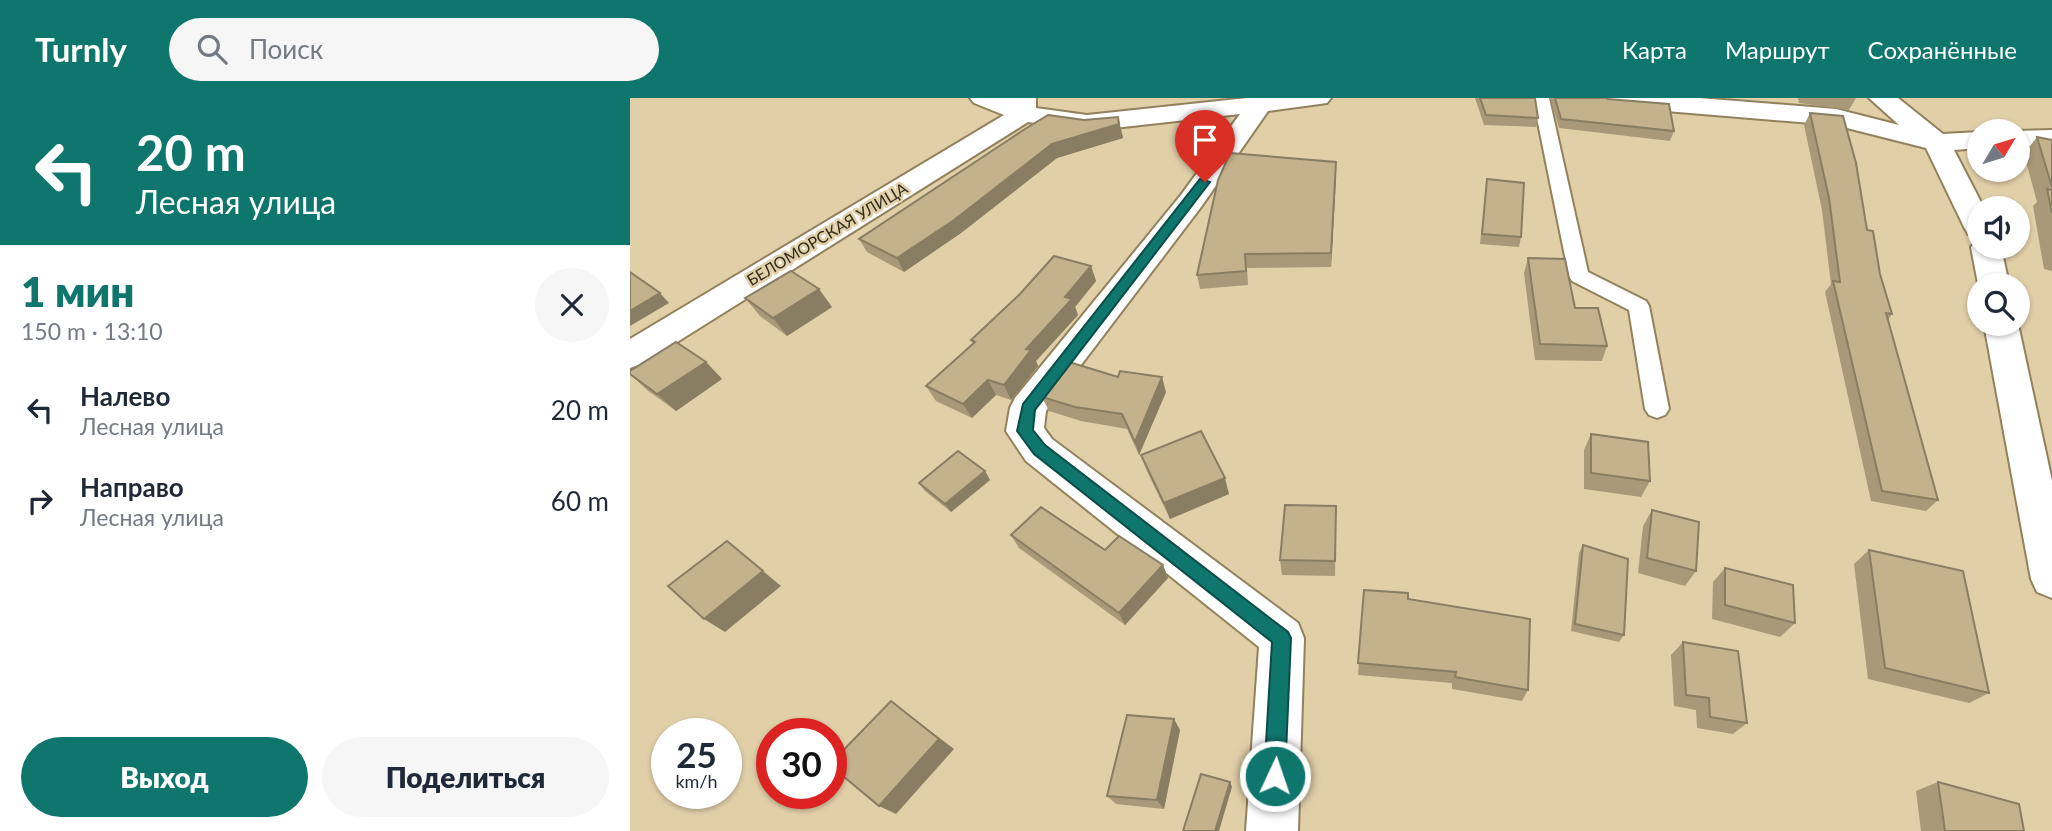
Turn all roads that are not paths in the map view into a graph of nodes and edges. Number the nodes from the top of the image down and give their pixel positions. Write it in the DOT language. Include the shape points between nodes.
graph roads {
  1 [pos="983,98"];
  2 [pos="1318,98"];
  3 [pos="1541,98"];
  4 [pos="1606,98"];
  5 [pos="1882,98"];
  6 [pos="1023,106"];
  7 [pos="1259,106"];
  8 [pos="2030,138"];
  9 [pos="2052,138"];
  10 [pos="1967,141"];
  11 [pos="1937,143"];
  12 [pos="1967,203"];
  13 [pos="2003,336"];
  14 [pos="630,355"];
  15 [pos="1657,409"];
  16 [pos="2052,579"];
  17 [pos="1272,831"];
  1 -- 6 [label="street"];
  2 -- 7 [label="street"];
  3 -- 15 [label="lane" via="1579,276 1639,306"];
  4 -- 11 [label="street" via="1836,117"];
  5 -- 11 [label="street"];
  6 -- 7 [label="street" via="1087,123"];
  6 -- 14 [label="street, БЕЛОМОРСКАЯ УЛИЦА"];
  7 -- 17 [label="street" via="1191,201 1028,408 1025,431 1039,450 1282,638"];
  8 -- 9 [label="street"];
  10 -- 11 [label="street"];
  11 -- 12 [label="street"];
  13 -- 16 [label="street"];
}
